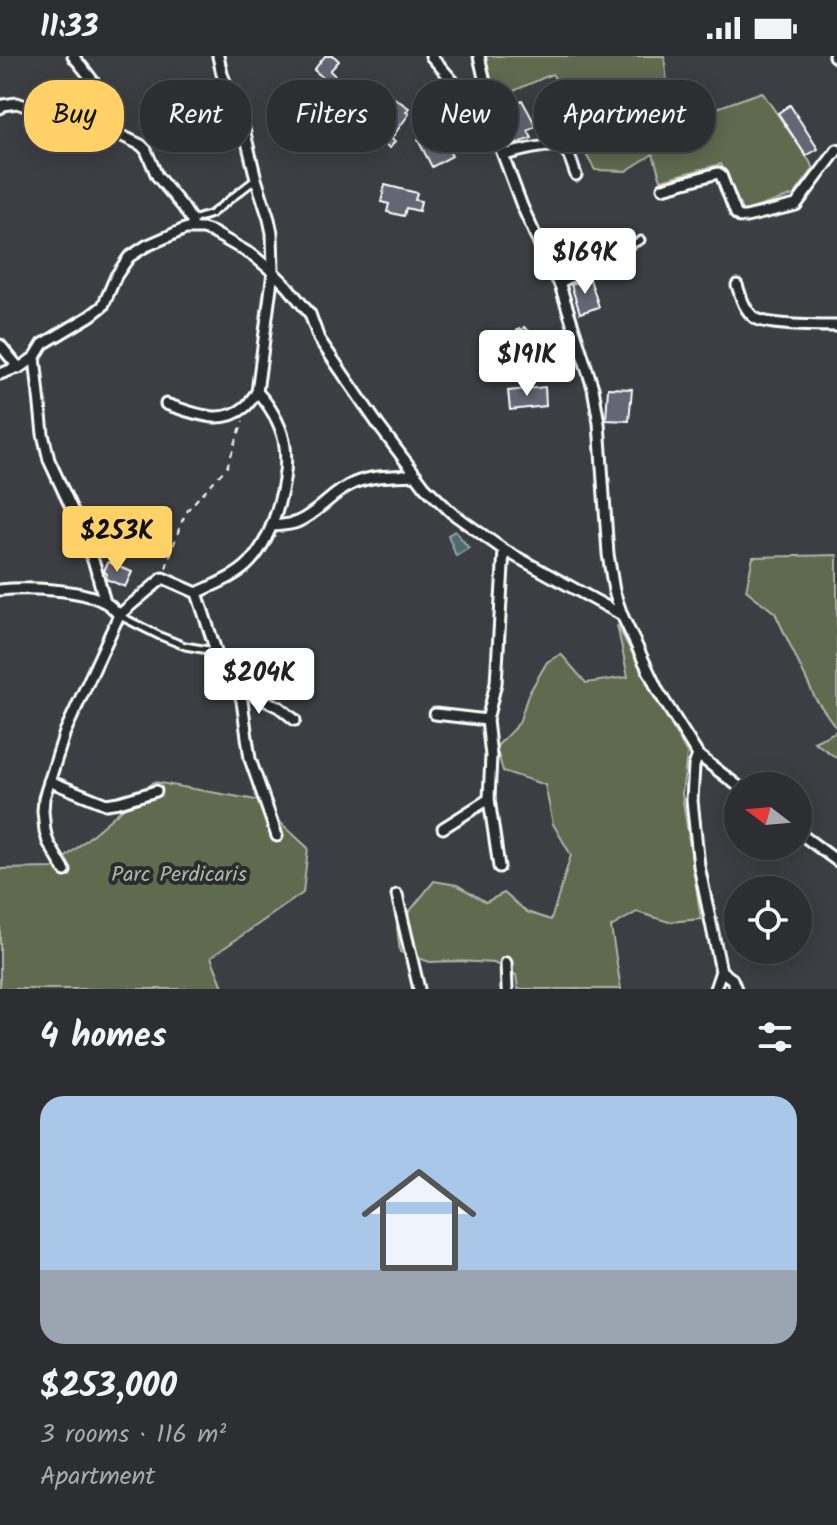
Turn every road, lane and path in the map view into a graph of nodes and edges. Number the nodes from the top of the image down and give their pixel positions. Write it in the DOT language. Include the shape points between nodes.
graph roads {
  1 [pos="73,56"];
  2 [pos="218,56"];
  3 [pos="431,56"];
  4 [pos="479,56"];
  5 [pos="92,80"];
  6 [pos="452,80"];
  7 [pos="485,80"];
  8 [pos="24,106"];
  9 [pos="0,108"];
  10 [pos="124,138"];
  11 [pos="518,150"];
  12 [pos="837,150"];
  13 [pos="502,152"];
  14 [pos="576,175"];
  15 [pos="256,179"];
  16 [pos="663,188"];
  17 [pos="192,224"];
  18 [pos="641,240"];
  19 [pos="273,272"];
  20 [pos="560,285"];
  21 [pos="737,285"];
  22 [pos="837,326"];
  23 [pos="0,345"];
  24 [pos="35,357"];
  25 [pos="19,368"];
  26 [pos="0,374"];
  27 [pos="257,392"];
  28 [pos="166,404"];
  29 [pos="245,408"];
  30 [pos="416,475"];
  31 [pos="272,526"];
  32 [pos="504,550"];
  33 [pos="163,578"];
  34 [pos="0,590"];
  35 [pos="197,593"];
  36 [pos="105,602"];
  37 [pos="119,615"];
  38 [pos="622,615"];
  39 [pos="217,654"];
  40 [pos="238,688"];
  41 [pos="435,714"];
  42 [pos="295,720"];
  43 [pos="487,720"];
  44 [pos="698,755"];
  45 [pos="724,775"];
  46 [pos="49,781"];
  47 [pos="156,791"];
  48 [pos="489,799"];
  49 [pos="443,828"];
  50 [pos="277,836"];
  51 [pos="812,842"];
  52 [pos="837,861"];
  53 [pos="499,867"];
  54 [pos="65,871"];
  55 [pos="397,895"];
  56 [pos="506,963"];
  57 [pos="721,971"];
  58 [pos="419,989"];
  59 [pos="507,989"];
  60 [pos="715,989"];
  61 [pos="736,989"];
  1 -- 5 [label="street"];
  2 -- 15 [label="street"];
  3 -- 6 [label="street"];
  4 -- 7 [label="street"];
  8 -- 9 [label="street"];
  10 -- 17 [label="street" via="146,150 157,176"];
  11 -- 14 [label="street" via="559,146 566,150"];
  12 -- 16 [label="street" via="796,205 746,217 736,214 719,173"];
  13 -- 20 [label="street"];
  15 -- 17 [label="lane"];
  15 -- 19 [label="street" via="272,233"];
  17 -- 19 [label="street" via="254,256"];
  17 -- 24 [label="street" via="129,257 103,306 43,344"];
  18 -- 20 [label="lane"];
  19 -- 27 [label="street"];
  19 -- 30 [label="street" via="310,314 319,339"];
  20 -- 38 [label="street" via="593,388 608,554"];
  21 -- 22 [label="street" via="744,305 758,320"];
  23 -- 25 [label="street"];
  24 -- 25 [label="street"];
  24 -- 36 [label="street" via="49,460 86,542"];
  25 -- 26 [label="street"];
  27 -- 29 [label="street"];
  27 -- 31 [label="street" via="278,424 285,451"];
  28 -- 29 [label="street" via="217,417"];
  29 -- 33 [label="path" via="227,467 189,508"];
  30 -- 31 [label="street" via="352,483 294,524"];
  30 -- 32 [label="street" via="452,513"];
  31 -- 35 [label="street" via="242,569"];
  32 -- 38 [label="street"];
  32 -- 43 [label="street" via="496,683"];
  33 -- 35 [label="street"];
  33 -- 37 [label="street"];
  34 -- 36 [label="street" via="43,589"];
  35 -- 39 [label="street"];
  36 -- 37 [label="street"];
  37 -- 39 [label="lane" via="185,646"];
  37 -- 46 [label="street" via="71,716"];
  38 -- 44 [label="street" via="658,691"];
  39 -- 40 [label="street"];
  40 -- 42 [label="street"];
  40 -- 50 [label="street" via="250,759"];
  41 -- 43 [label="street"];
  43 -- 48 [label="street"];
  44 -- 45 [label="street"];
  44 -- 57 [label="street" via="692,800 699,866"];
  46 -- 47 [label="street" via="106,804"];
  46 -- 54 [label="street" via="45,831"];
  48 -- 49 [label="street"];
  48 -- 53 [label="street"];
  51 -- 52 [label="street"];
  55 -- 58 [label="street"];
  56 -- 59 [label="street"];
  57 -- 60 [label="street"];
  57 -- 61 [label="street"];
}
